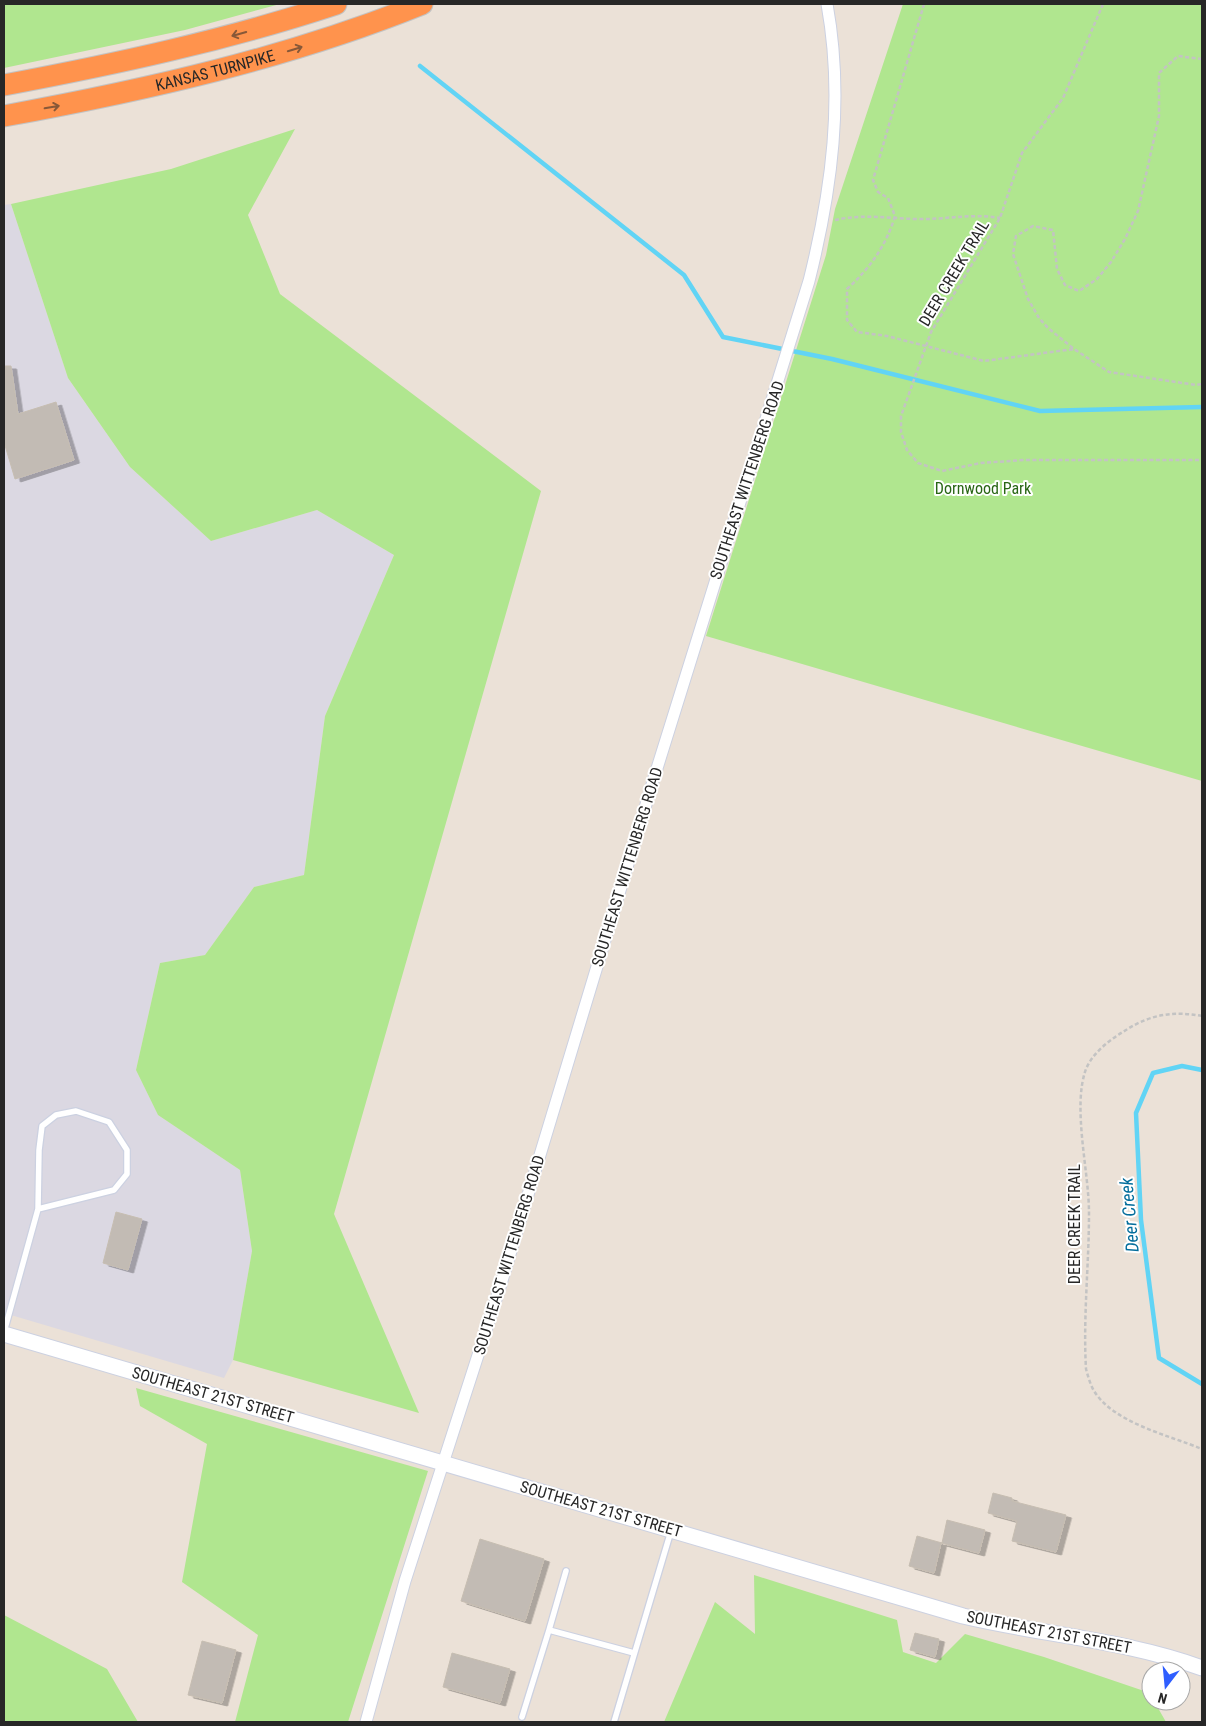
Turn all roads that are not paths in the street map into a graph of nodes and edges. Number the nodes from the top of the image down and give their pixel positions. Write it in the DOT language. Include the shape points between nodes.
graph roads {
  1 [pos="336,4"];
  2 [pos="422,4"];
  3 [pos="827,4"];
  4 [pos="4,85"];
  5 [pos="4,116"];
  6 [pos="38,1209"];
  7 [pos="4,1334"];
  8 [pos="444,1463"];
  9 [pos="672,1529"];
  10 [pos="566,1571"];
  11 [pos="549,1630"];
  12 [pos="634,1653"];
  13 [pos="1202,1668"];
  14 [pos="522,1717"];
  15 [pos="366,1722"];
  16 [pos="614,1722"];
  1 -- 4 [label="highway, KANSAS TURNPIKE, one-way" via="233,36"];
  5 -- 2 [label="highway, KANSAS TURNPIKE, one-way" via="231,68"];
  3 -- 8 [label="street, SOUTHEAST WITTENBERG ROAD" via="835,60 836,124 832,174 823,223 793,337"];
  6 -- 6 [label="lane" via="42,1126 56,1116 76,1111 109,1122 128,1150 127,1174 114,1190"];
  6 -- 7 [label="lane"];
  7 -- 8 [label="street, SOUTHEAST 21ST STREET"];
  8 -- 9 [label="street, SOUTHEAST 21ST STREET"];
  8 -- 15 [label="street, SOUTHEAST WITTENBERG ROAD" via="405,1581"];
  9 -- 12 [label="lane"];
  9 -- 13 [label="street, SOUTHEAST 21ST STREET" via="963,1616 1150,1651"];
  10 -- 11 [label="lane"];
  11 -- 12 [label="lane"];
  11 -- 14 [label="lane"];
  12 -- 16 [label="lane"];
}
